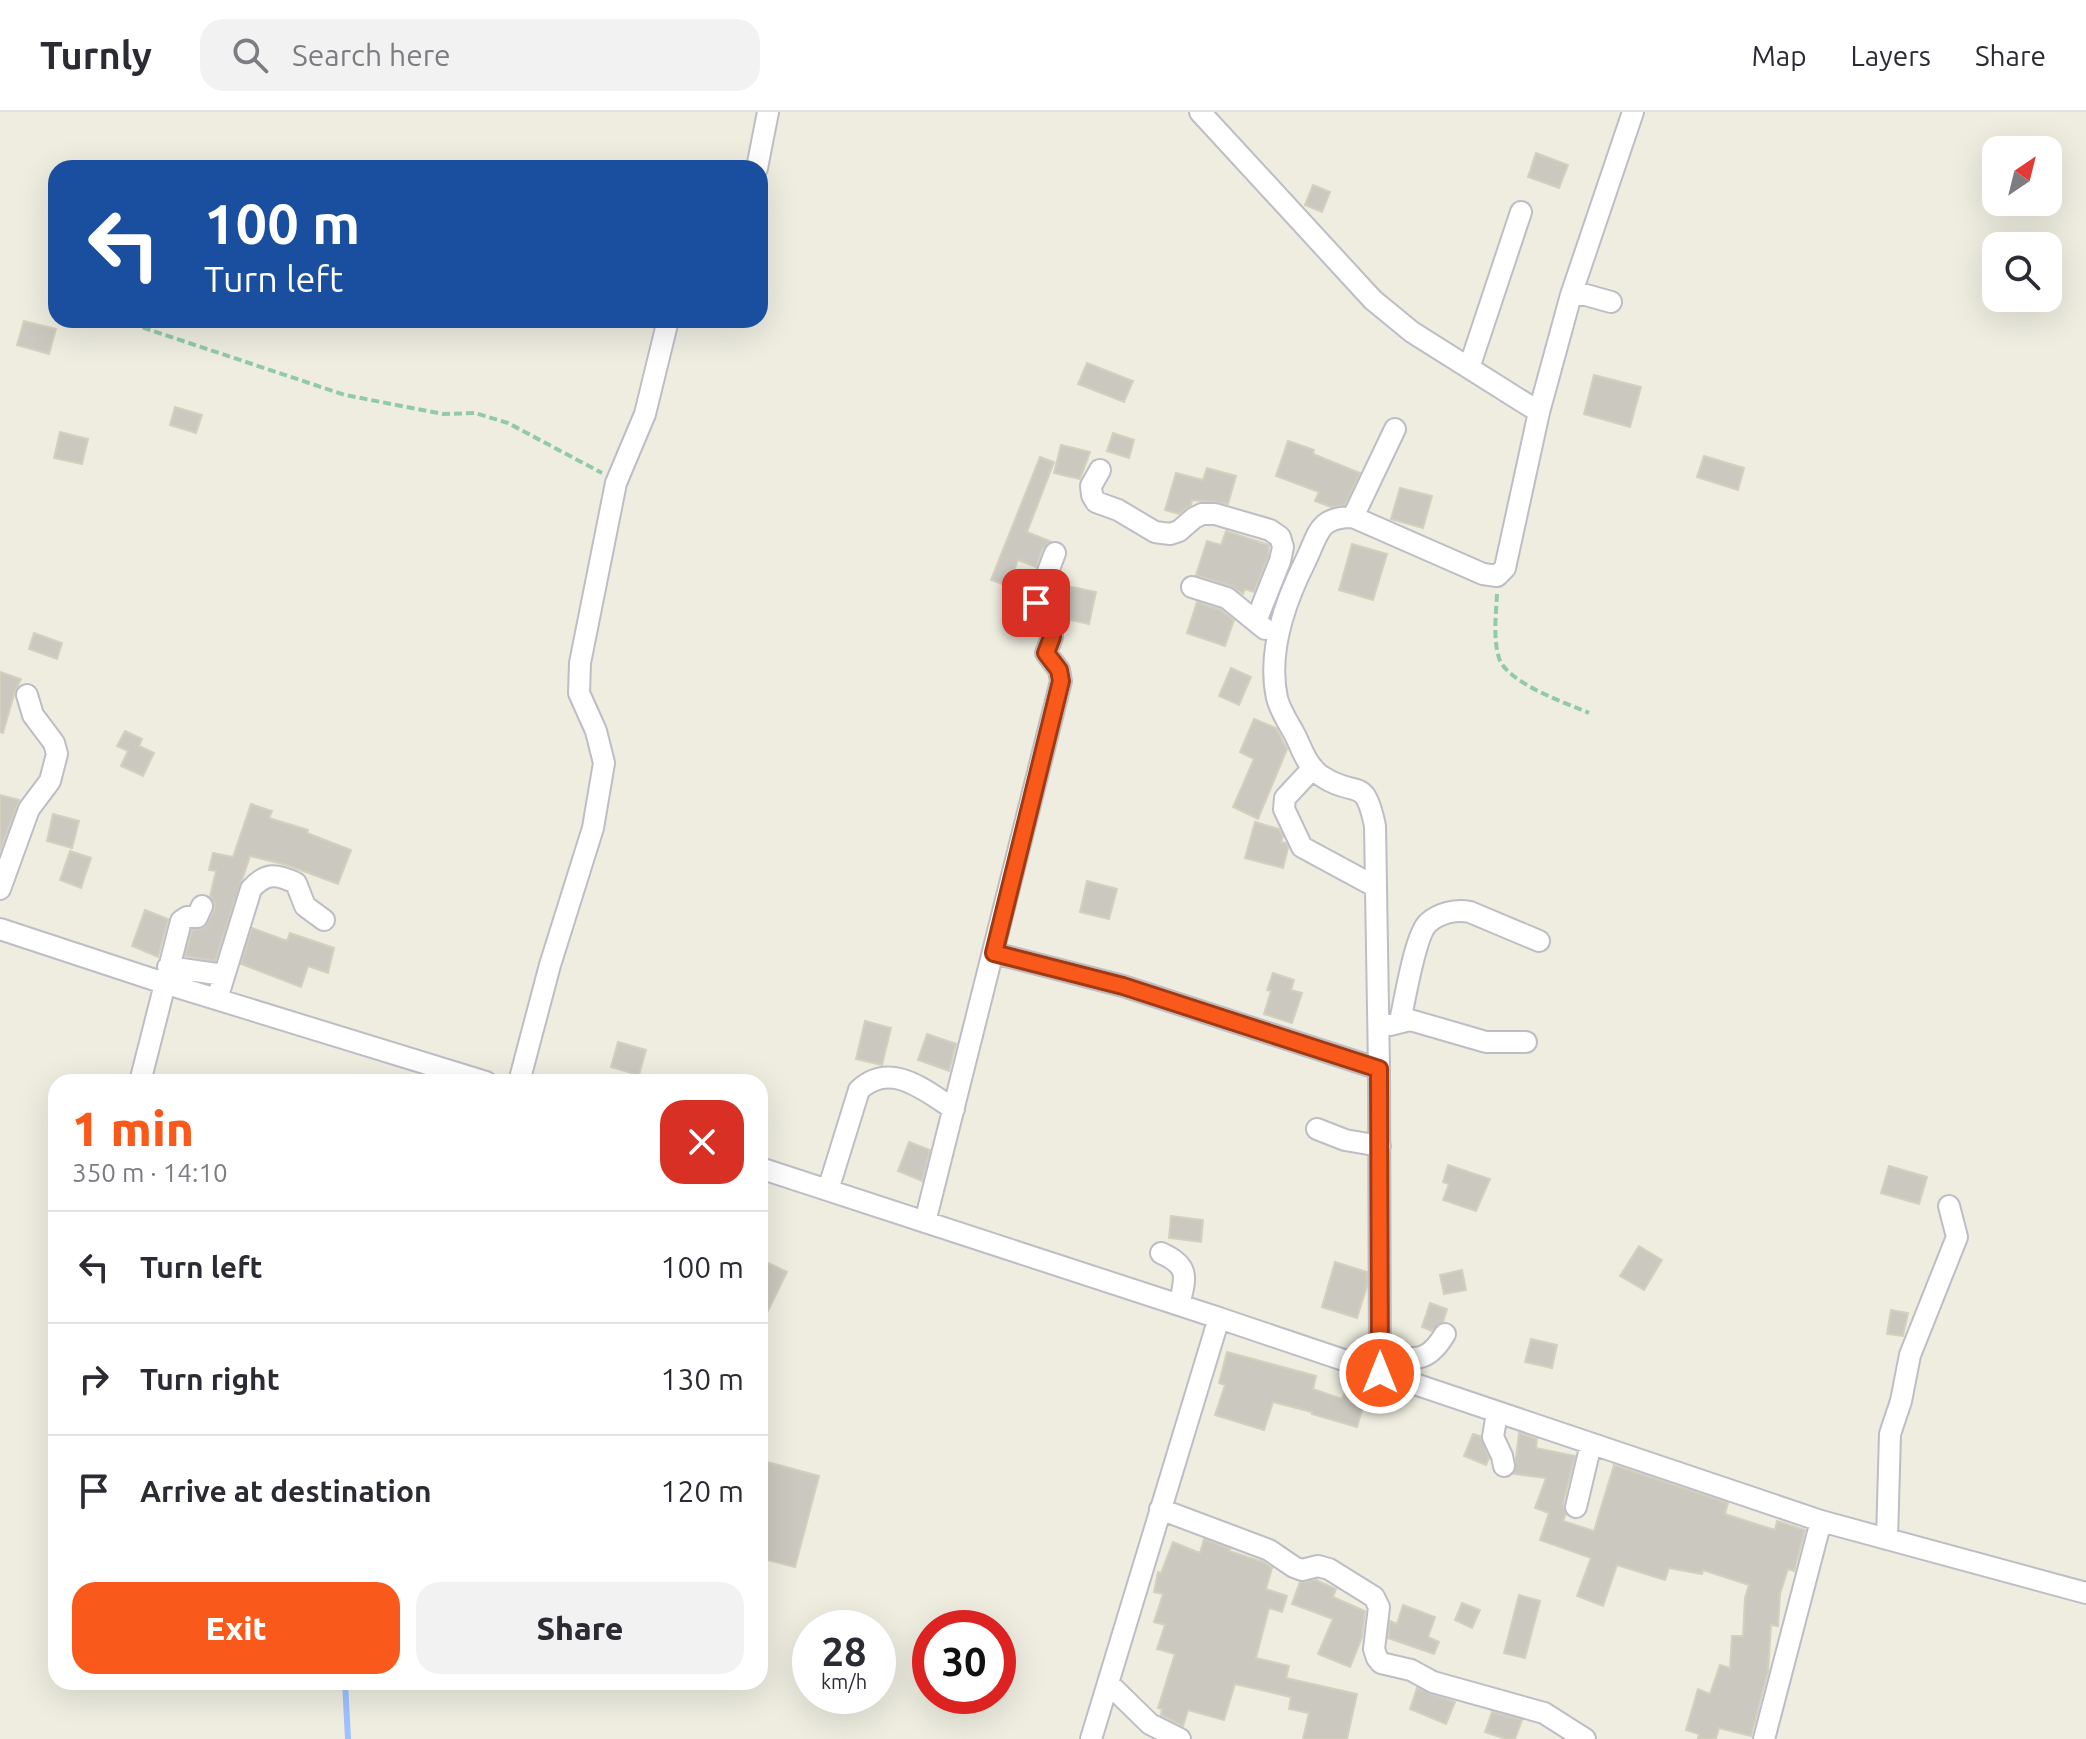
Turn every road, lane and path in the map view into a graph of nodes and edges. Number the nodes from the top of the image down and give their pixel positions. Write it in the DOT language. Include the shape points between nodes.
graph roads {
  1 [pos="768,112"];
  2 [pos="1200,112"];
  3 [pos="1633,112"];
  4 [pos="759,160"];
  5 [pos="1521,212"];
  6 [pos="1571,295"];
  7 [pos="1611,302"];
  8 [pos="144,328"];
  9 [pos="666,328"];
  10 [pos="1469,368"];
  11 [pos="1539,412"];
  12 [pos="1395,429"];
  13 [pos="1100,470"];
  14 [pos="616,483"];
  15 [pos="1353,517"];
  16 [pos="1055,553"];
  17 [pos="1497,576"];
  18 [pos="1192,587"];
  19 [pos="1256,621"];
  20 [pos="1278,637"];
  21 [pos="27,695"];
  22 [pos="1589,713"];
  23 [pos="1313,768"];
  24 [pos="1376,887"];
  25 [pos="0,889"];
  26 [pos="202,906"];
  27 [pos="324,920"];
  28 [pos="0,929"];
  29 [pos="1539,941"];
  30 [pos="994,953"];
  31 [pos="166,975"];
  32 [pos="224,975"];
  33 [pos="217,999"];
  34 [pos="1400,1021"];
  35 [pos="1378,1029"];
  36 [pos="1526,1042"];
  37 [pos="1379,1069"];
  38 [pos="142,1074"];
  39 [pos="460,1074"];
  40 [pos="521,1074"];
  41 [pos="954,1109"];
  42 [pos="1317,1129"];
  43 [pos="1380,1146"];
  44 [pos="768,1171"];
  45 [pos="828,1190"];
  46 [pos="1949,1206"];
  47 [pos="925,1222"];
  48 [pos="1161,1253"];
  49 [pos="1179,1305"];
  50 [pos="1219,1318"];
  51 [pos="1445,1334"];
  52 [pos="1380,1365"];
  53 [pos="1497,1413"];
  54 [pos="1591,1444"];
  55 [pos="1504,1466"];
  56 [pos="1576,1507"];
  57 [pos="1160,1509"];
  58 [pos="1821,1521"];
  59 [pos="1887,1539"];
  60 [pos="2086,1593"];
  61 [pos="1108,1683"];
  62 [pos="1091,1739"];
  63 [pos="1180,1739"];
  64 [pos="1585,1739"];
  65 [pos="1764,1739"];
  1 -- 4 [label="street"];
  2 -- 10 [label="street" via="1373,300"];
  3 -- 6 [label="street"];
  5 -- 10 [label="street"];
  6 -- 7 [label="street"];
  6 -- 11 [label="street"];
  8 -- 14 [label="path" via="345,395 443,414 475,413 508,423"];
  9 -- 14 [label="street" via="645,414"];
  10 -- 11 [label="street"];
  11 -- 17 [label="street" via="1505,568"];
  12 -- 15 [label="street"];
  13 -- 19 [label="street" via="1091,486 1096,502 1155,532 1170,534 1202,514 1215,514 1280,537 1280,561"];
  14 -- 40 [label="street" via="580,663 579,693 596,731 602,776 593,828"];
  15 -- 17 [label="street"];
  15 -- 20 [label="street" via="1324,523 1288,596"];
  16 -- 30 [label="street" via="1036,603 1052,625 1046,653 1061,681"];
  17 -- 22 [label="path" via="1498,656 1504,667 1533,688"];
  18 -- 19 [label="street" via="1227,598"];
  19 -- 20 [label="street"];
  20 -- 23 [label="street" via="1277,699"];
  21 -- 25 [label="street" via="57,754 50,781 29,809"];
  23 -- 24 [label="street" via="1369,799"];
  23 -- 24 [label="street" via="1285,798 1297,840"];
  24 -- 35 [label="street"];
  26 -- 31 [label="street" via="197,917 181,921"];
  27 -- 32 [label="street" via="305,906 296,883 267,875 251,889"];
  28 -- 31 [label="street"];
  29 -- 34 [label="street" via="1459,909 1427,923"];
  30 -- 37 [label="street" via="1123,986"];
  30 -- 41 [label="street"];
  31 -- 32 [label="street"];
  31 -- 33 [label="street"];
  31 -- 38 [label="street"];
  32 -- 33 [label="street"];
  33 -- 39 [label="street"];
  34 -- 35 [label="street"];
  34 -- 36 [label="street" via="1486,1042"];
  35 -- 37 [label="street"];
  37 -- 43 [label="street"];
  41 -- 45 [label="street" via="909,1080 891,1076 866,1083 859,1090"];
  41 -- 47 [label="street"];
  42 -- 43 [label="street"];
  43 -- 52 [label="street"];
  44 -- 45 [label="street"];
  45 -- 47 [label="street"];
  46 -- 59 [label="street" via="1957,1237 1910,1355 1890,1434"];
  47 -- 49 [label="street"];
  48 -- 49 [label="street" via="1183,1268"];
  49 -- 50 [label="street"];
  50 -- 52 [label="street"];
  50 -- 57 [label="street"];
  51 -- 52 [label="street" via="1433,1354"];
  52 -- 53 [label="street"];
  53 -- 54 [label="street"];
  53 -- 55 [label="street" via="1493,1437"];
  54 -- 56 [label="street"];
  54 -- 58 [label="street"];
  57 -- 61 [label="street"];
  57 -- 64 [label="street" via="1269,1550 1302,1570 1329,1569 1374,1597 1379,1607 1374,1649 1381,1663 1544,1713"];
  58 -- 59 [label="street"];
  58 -- 65 [label="street"];
  59 -- 60 [label="street"];
  61 -- 62 [label="street"];
  61 -- 63 [label="street" via="1150,1724"];
}
